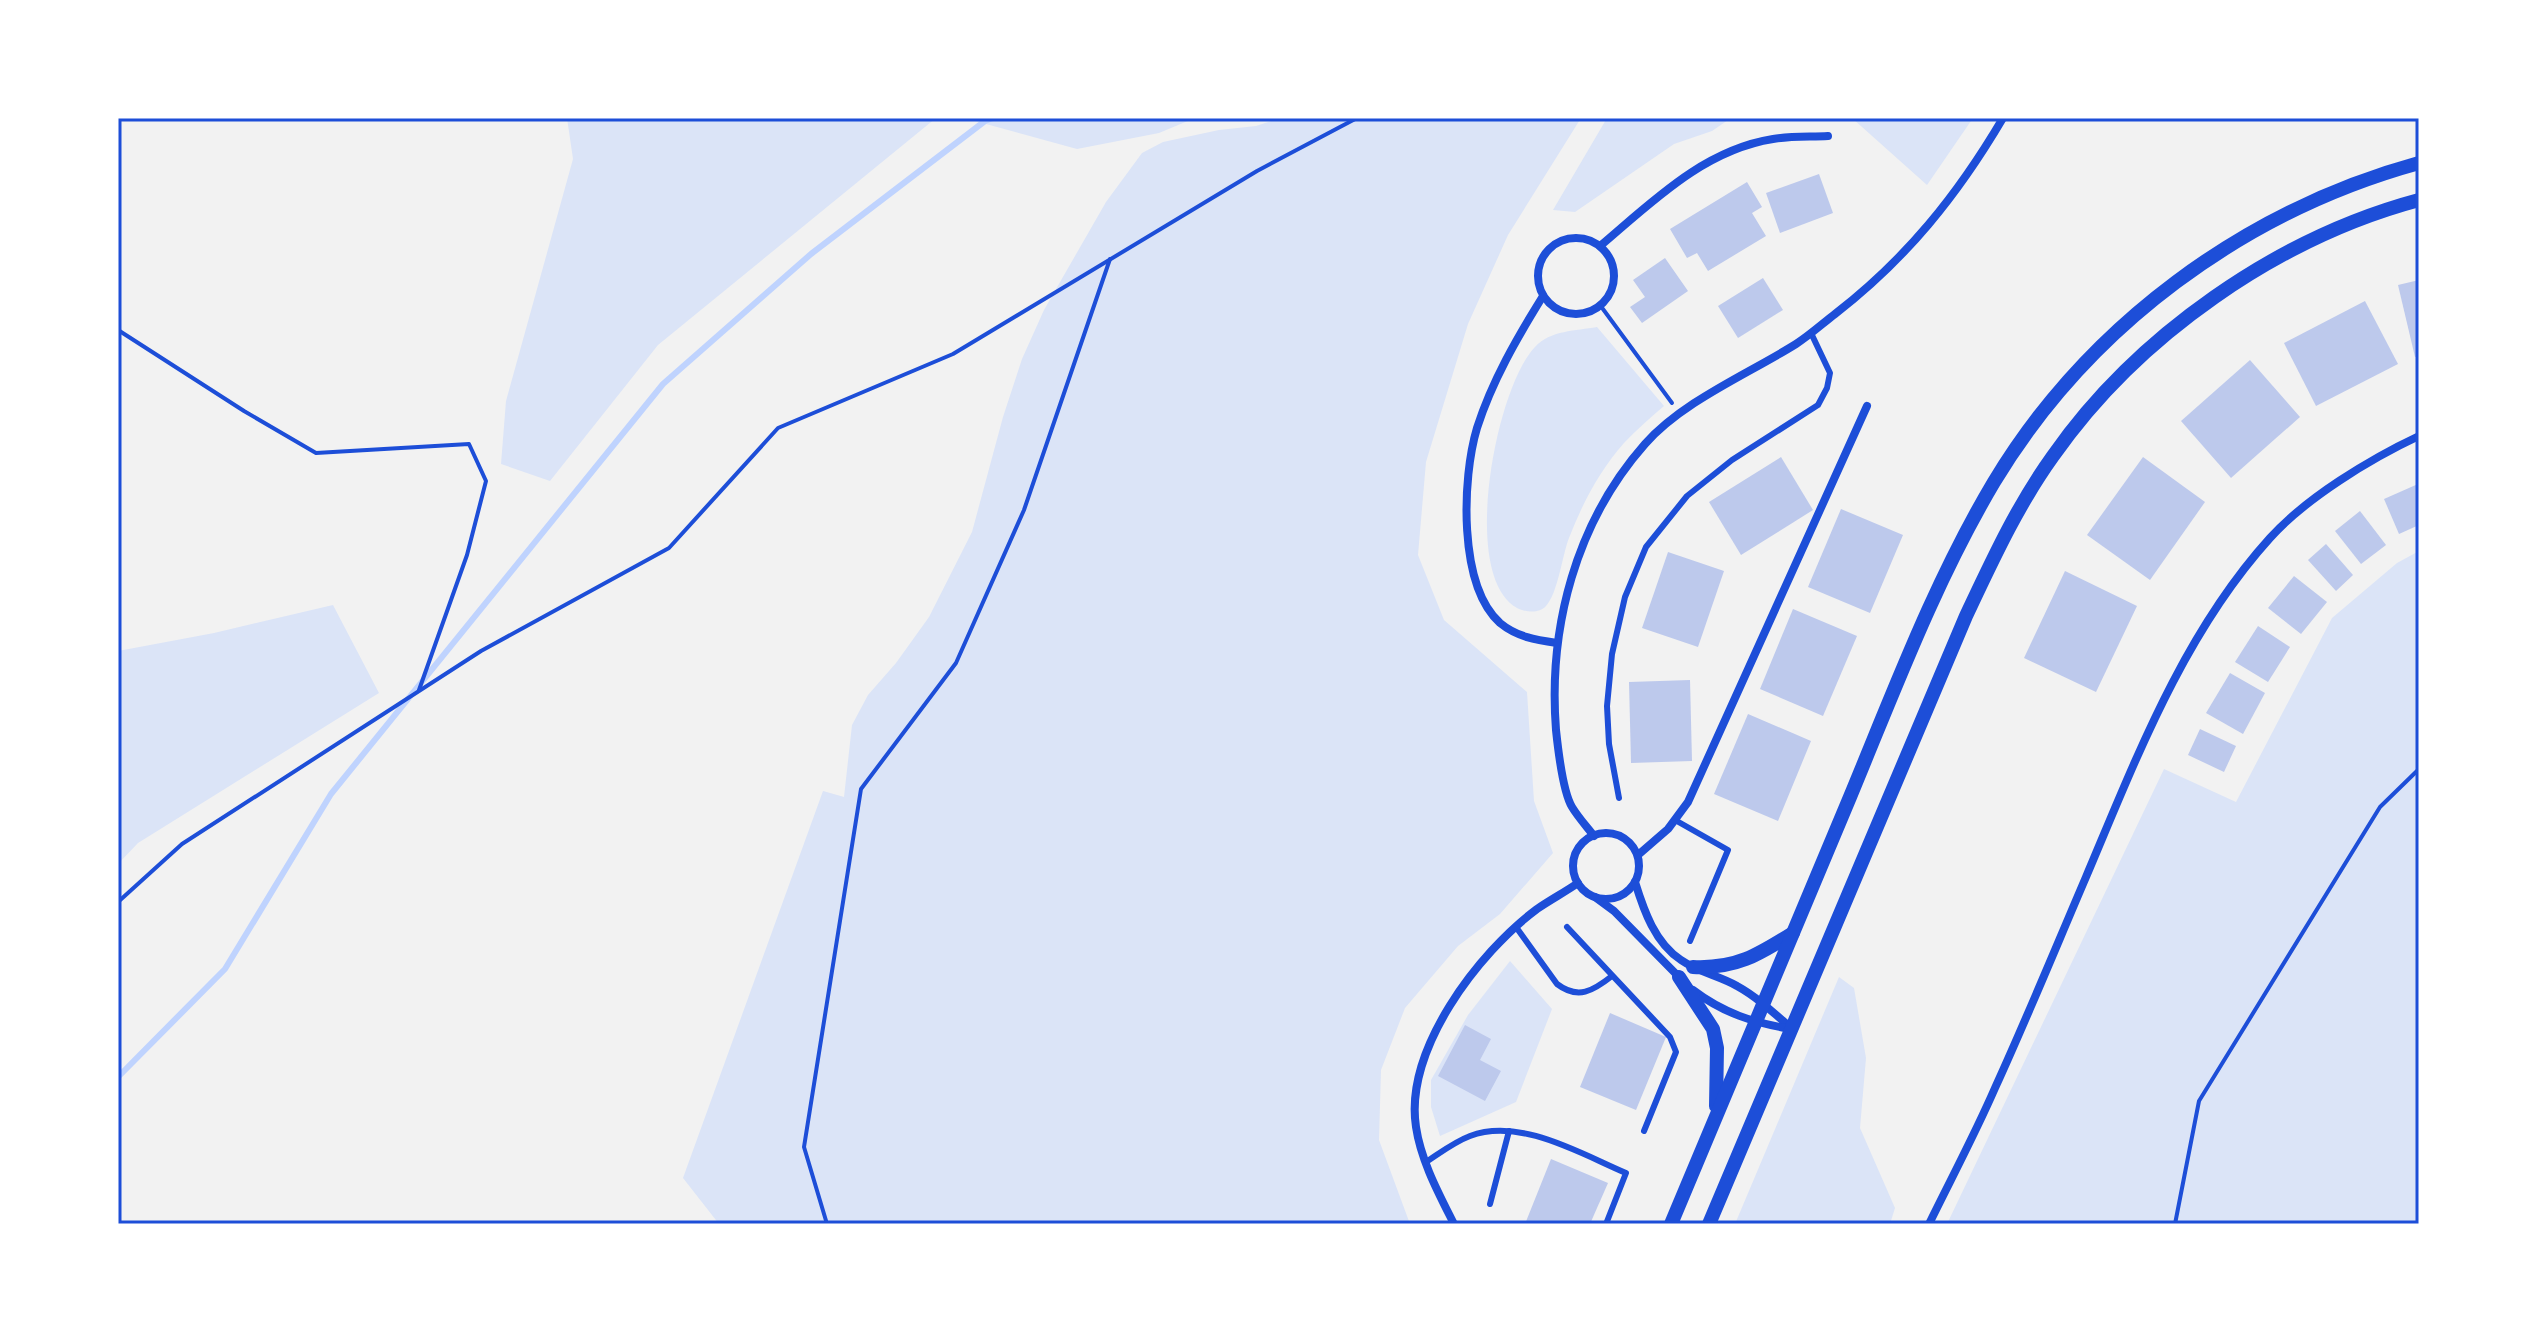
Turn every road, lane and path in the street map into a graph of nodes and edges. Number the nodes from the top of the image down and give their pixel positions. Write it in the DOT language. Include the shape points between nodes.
graph roads {
  1 [pos="1357,118"];
  2 [pos="2003,118"];
  3 [pos="1828,136"];
  4 [pos="2419,163"];
  5 [pos="2419,200"];
  6 [pos="1600,246"];
  7 [pos="1110,258"];
  8 [pos="1543,296"];
  9 [pos="1600,305"];
  10 [pos="118,330"];
  11 [pos="1811,333"];
  12 [pos="1867,406"];
  13 [pos="1680,414"];
  14 [pos="2419,436"];
  15 [pos="1557,643"];
  16 [pos="418,692"];
  17 [pos="2419,769"];
  18 [pos="1619,798"];
  19 [pos="1675,820"];
  20 [pos="1594,836"];
  21 [pos="1638,855"];
  22 [pos="1635,882"];
  23 [pos="1578,883"];
  24 [pos="1595,897"];
  25 [pos="118,902"];
  26 [pos="1516,927"];
  27 [pos="1567,927"];
  28 [pos="1793,933"];
  29 [pos="1690,941"];
  30 [pos="1693,967"];
  31 [pos="1612,976"];
  32 [pos="1679,977"];
  33 [pos="1763,1004"];
  34 [pos="1754,1023"];
  35 [pos="1791,1029"];
  36 [pos="1716,1118"];
  37 [pos="1509,1131"];
  38 [pos="1644,1131"];
  39 [pos="1426,1162"];
  40 [pos="1490,1204"];
  41 [pos="827,1224"];
  42 [pos="1454,1224"];
  43 [pos="1606,1224"];
  44 [pos="1671,1224"];
  45 [pos="1709,1224"];
  46 [pos="1929,1224"];
  47 [pos="2175,1224"];
  1 -- 7 [label="path"];
  2 -- 11 [label="street" via="1930,225 1891,266"];
  3 -- 6 [label="street" via="1771,139 1721,156 1694,170"];
  4 -- 28 [label="street" via="2310,202 2218,254 2152,299 2052,399 1995,481 1955,556"];
  5 -- 35 [label="street" via="2325,235 2208,303 2107,389 2053,455 2007,531 1966,616"];
  6 -- 8 [label="street" via="1575,237 1550,247 1537,271"];
  6 -- 9 [label="street" via="1609,256 1613,283"];
  7 -- 16 [label="path" via="953,354 778,428 669,548 481,651"];
  7 -- 41 [label="path" via="1024,510 956,663 861,789 804,1147"];
  8 -- 9 [label="street" via="1560,311 1573,314"];
  8 -- 15 [label="street" via="1519,335 1477,430 1467,512 1470,552 1488,609 1528,639"];
  9 -- 13 [label="path"];
  10 -- 16 [label="path" via="316,453 469,444 486,481 467,555"];
  11 -- 13 [label="street"];
  11 -- 18 [label="lane" via="1830,373 1818,405 1687,496 1646,547 1625,597 1607,706"];
  12 -- 19 [label="street" via="1688,802"];
  13 -- 15 [label="street" via="1647,441 1593,520 1577,558"];
  14 -- 46 [label="street" via="2344,479 2271,537 2199,635 2139,752 1995,1090"];
  15 -- 20 [label="street" via="1558,750 1571,805"];
  16 -- 25 [label="path" via="182,844"];
  17 -- 47 [label="path" via="2380,807 2199,1101"];
  19 -- 21 [label="street"];
  19 -- 29 [label="lane" via="1728,850"];
  20 -- 21 [label="street" via="1623,837"];
  20 -- 23 [label="street" via="1575,855"];
  21 -- 22 [label="street"];
  22 -- 24 [label="street" via="1624,895"];
  22 -- 30 [label="street" via="1657,934"];
  23 -- 24 [label="street"];
  23 -- 26 [label="street"];
  24 -- 32 [label="street"];
  26 -- 31 [label="lane" via="1565,990 1588,992"];
  26 -- 39 [label="street" via="1481,961 1435,1028 1417,1093 1416,1126"];
  27 -- 31 [label="lane"];
  28 -- 30 [label="street" via="1732,965"];
  28 -- 33 [label="street"];
  30 -- 33 [label="street" via="1740,987"];
  31 -- 38 [label="lane" via="1670,1037 1676,1052"];
  32 -- 34 [label="street" via="1719,1007"];
  32 -- 36 [label="street" via="1713,1029"];
  33 -- 34 [label="street"];
  33 -- 35 [label="street"];
  34 -- 35 [label="street"];
  34 -- 36 [label="street"];
  35 -- 45 [label="street"];
  36 -- 44 [label="street"];
  37 -- 39 [label="lane" via="1472,1135"];
  37 -- 40 [label="lane"];
  37 -- 43 [label="lane" via="1536,1136 1626,1173"];
  39 -- 42 [label="street"];
}
